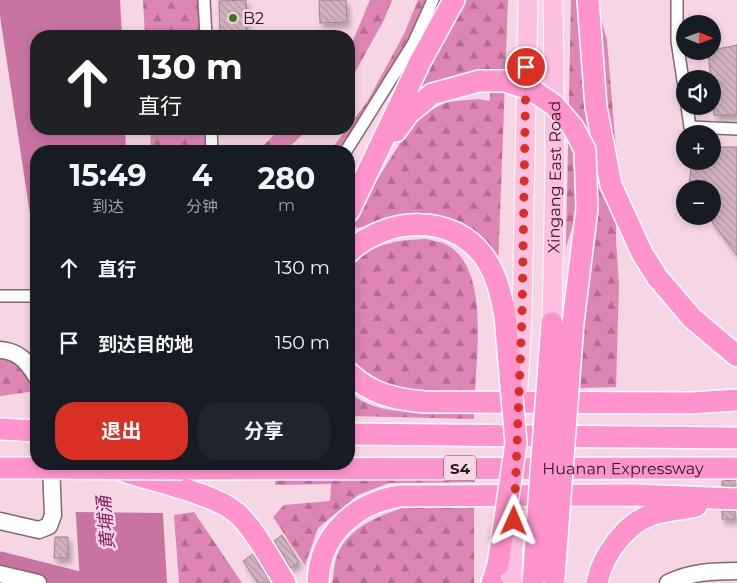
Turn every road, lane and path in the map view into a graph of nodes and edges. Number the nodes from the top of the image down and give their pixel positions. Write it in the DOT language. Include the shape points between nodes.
graph roads {
  1 [pos="204,0"];
  2 [pos="433,0"];
  3 [pos="454,0"];
  4 [pos="528,0"];
  5 [pos="553,0"];
  6 [pos="588,0"];
  7 [pos="677,0"];
  8 [pos="206,30"];
  9 [pos="681,70"];
  10 [pos="688,115"];
  11 [pos="737,129"];
  12 [pos="350,145"];
  13 [pos="355,198"];
  14 [pos="355,205"];
  15 [pos="355,247"];
  16 [pos="0,296"];
  17 [pos="30,296"];
  18 [pos="513,316"];
  19 [pos="552,323"];
  20 [pos="0,350"];
  21 [pos="737,356"];
  22 [pos="30,368"];
  23 [pos="355,378"];
  24 [pos="737,400"];
  25 [pos="0,429"];
  26 [pos="30,431"];
  27 [pos="355,434"];
  28 [pos="737,438"];
  29 [pos="30,467"];
  30 [pos="0,468"];
  31 [pos="737,468"];
  32 [pos="47,470"];
  33 [pos="127,470"];
  34 [pos="183,479"];
  35 [pos="734,500"];
  36 [pos="0,521"];
  37 [pos="737,571"];
  38 [pos="0,574"];
  39 [pos="503,578"];
  40 [pos="554,580"];
  41 [pos="38,583"];
  42 [pos="285,583"];
  43 [pos="318,583"];
  44 [pos="533,583"];
  45 [pos="597,583"];
  46 [pos="668,583"];
  1 -- 8 [label="street"];
  2 -- 12 [label="street" via="413,44"];
  3 -- 13 [label="highway" via="420,62"];
  4 -- 18 [label="main road, Xingang East Road"];
  5 -- 19 [label="main road, Xingang East Road" via="555,163"];
  6 -- 21 [label="highway" via="596,107 611,184 642,253 657,277 692,318"];
  7 -- 9 [label="street" via="677,41"];
  10 -- 11 [label="street" via="690,127"];
  14 -- 40 [label="highway, bridge" via="399,126 432,94 478,81 505,81 532,90 554,105 573,127 585,150 587,208 576,293"];
  15 -- 18 [label="highway" via="372,234 394,226 419,224 452,232 469,242 484,257"];
  16 -- 17 [label="street"];
  18 -- 39 [label="highway, bridge" via="516,443"];
  19 -- 40 [label="main road, Xingang East Road, bridge"];
  19 -- 44 [label="highway, bridge"];
  20 -- 22 [label="street" via="11,350"];
  23 -- 24 [label="highway" via="376,393 424,402 691,403"];
  25 -- 26 [label="highway"];
  27 -- 28 [label="highway, Huanan Expressway / S4"];
  29 -- 30 [label="highway, Huanan Expressway / S4"];
  31 -- 34 [label="highway, Huanan Expressway / S4"];
  32 -- 36 [label="street" via="53,515 49,526 40,530"];
  33 -- 34 [label="highway, Huanan Expressway / S4, bridge"];
  34 -- 42 [label="highway" via="236,512"];
  35 -- 43 [label="highway" via="634,495 400,496 384,499 357,511 334,535 318,570"];
  35 -- 45 [label="highway" via="652,514 629,529 615,544 600,570"];
  37 -- 46 [label="street" via="685,575"];
  38 -- 41 [label="street"];
}
